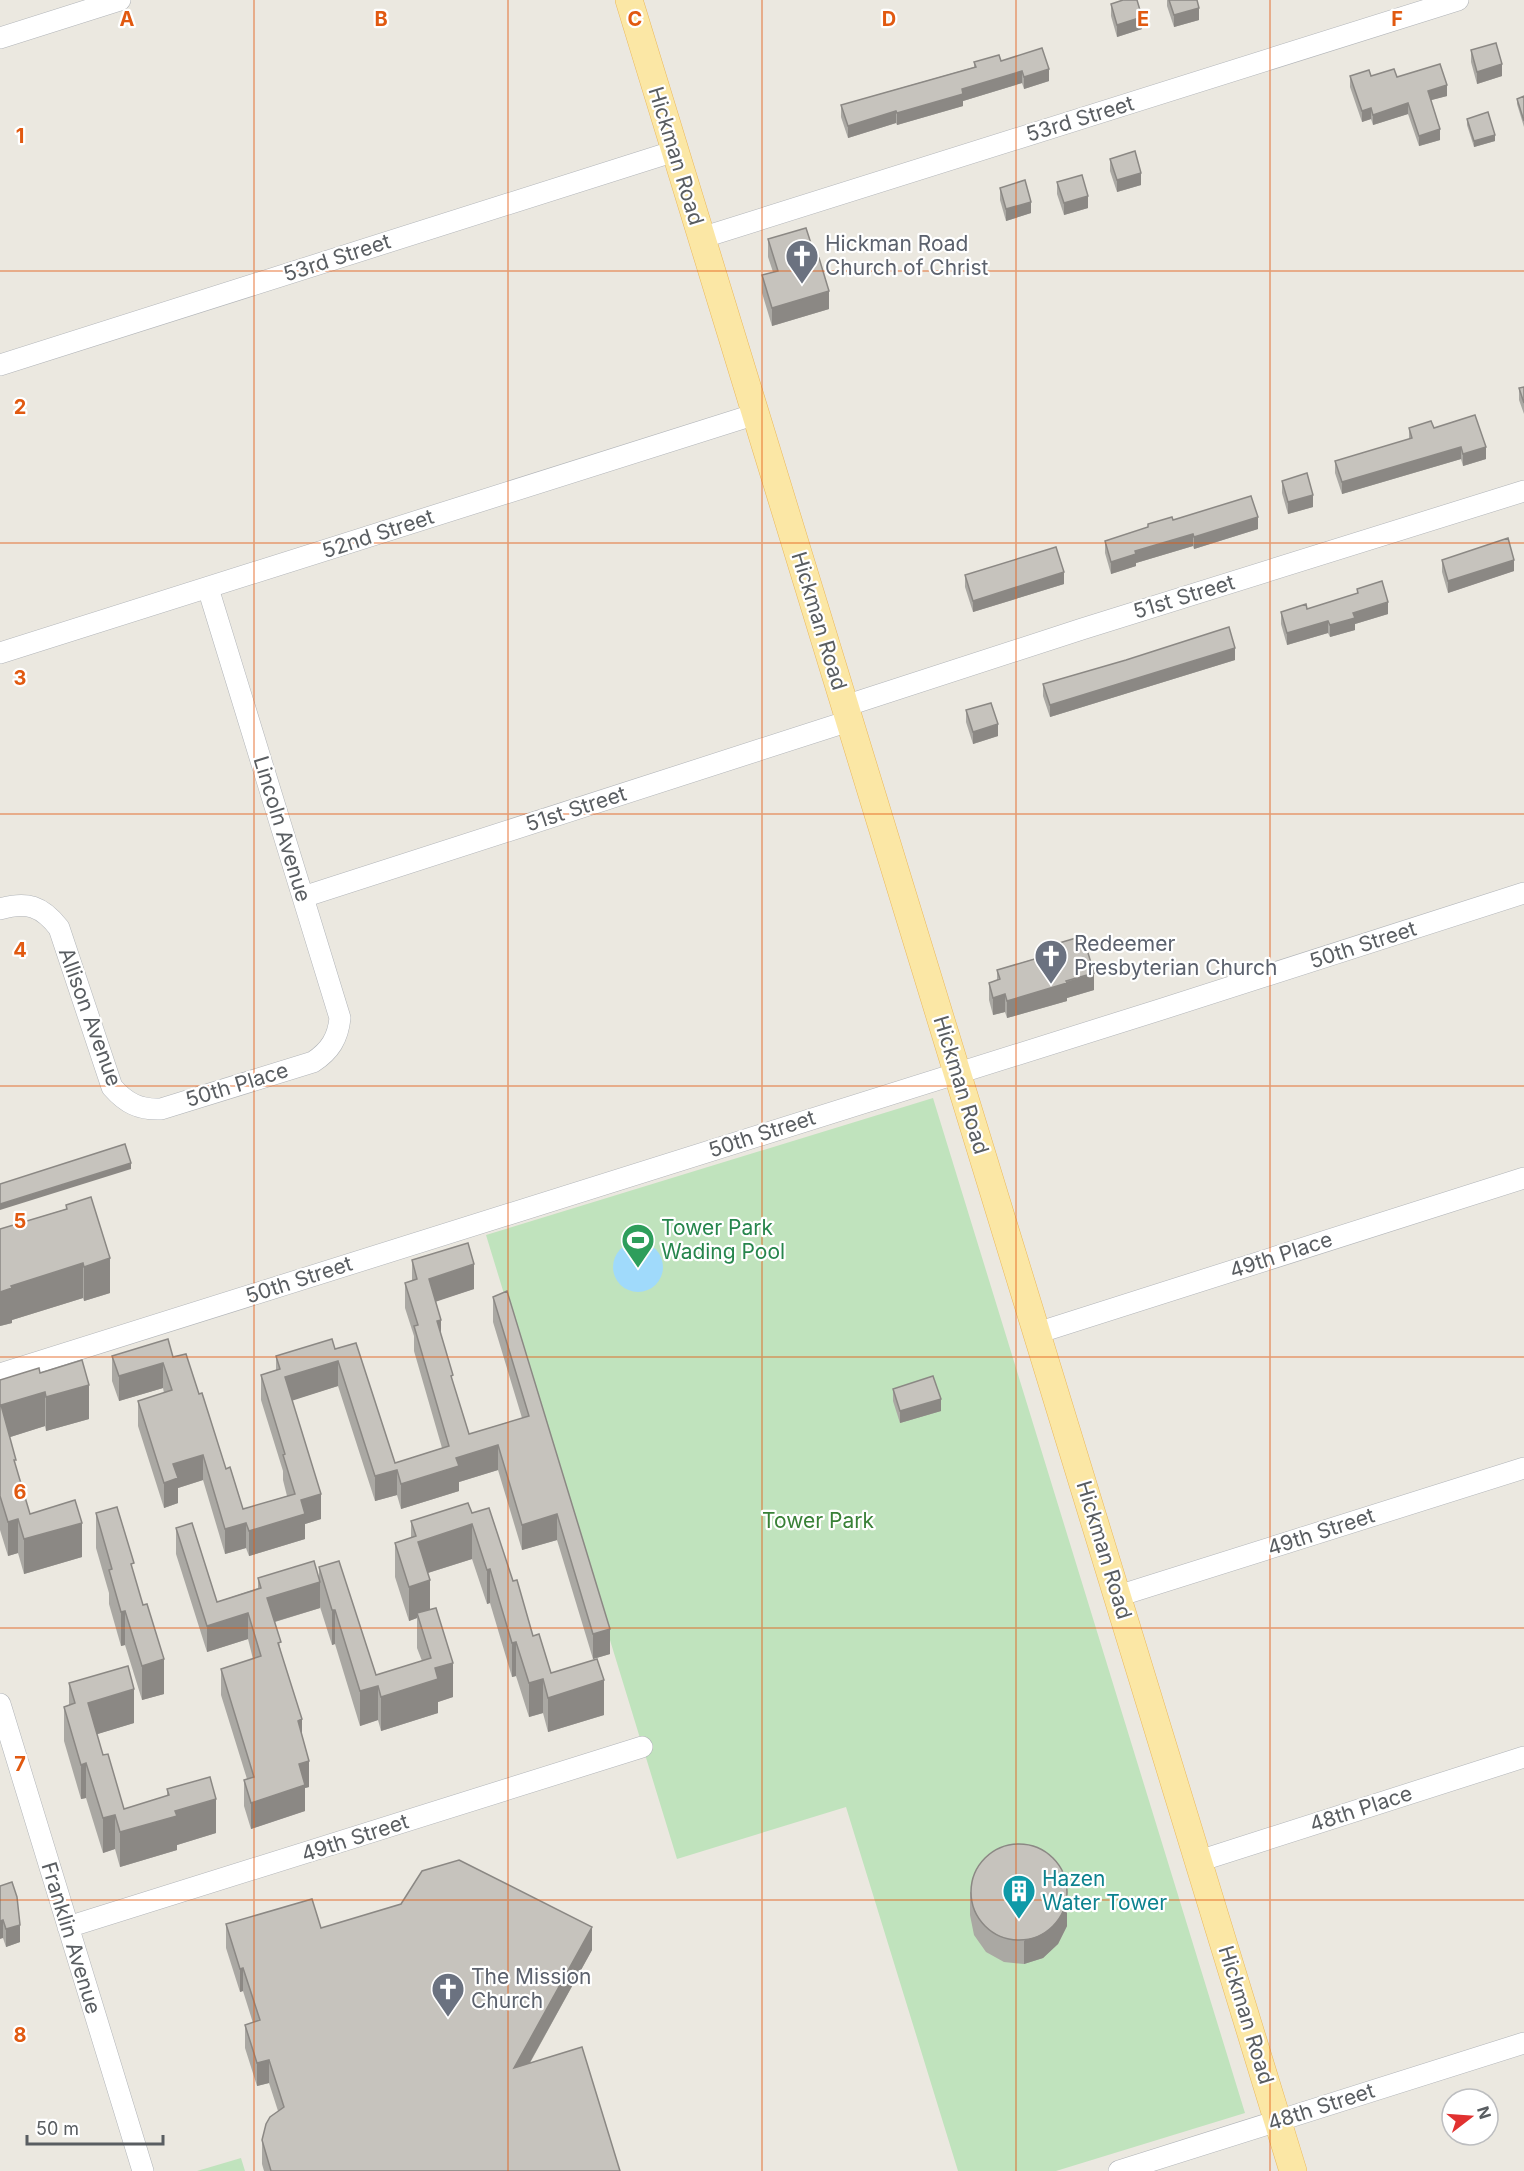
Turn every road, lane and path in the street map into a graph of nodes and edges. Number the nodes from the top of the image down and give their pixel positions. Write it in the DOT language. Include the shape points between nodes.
graph roads {
  1 [pos="120,0"];
  2 [pos="628,0"];
  3 [pos="1458,0"];
  4 [pos="0,38"];
  5 [pos="675,151"];
  6 [pos="701,238"];
  7 [pos="0,366"];
  8 [pos="756,414"];
  9 [pos="1524,491"];
  10 [pos="208,588"];
  11 [pos="0,653"];
  12 [pos="847,713"];
  13 [pos="1524,893"];
  14 [pos="303,897"];
  15 [pos="0,909"];
  16 [pos="313,1062"];
  17 [pos="957,1072"];
  18 [pos="161,1109"];
  19 [pos="1524,1178"];
  20 [pos="1037,1333"];
  21 [pos="0,1374"];
  22 [pos="1524,1468"];
  23 [pos="1118,1596"];
  24 [pos="0,1704"];
  25 [pos="642,1747"];
  26 [pos="1524,1757"];
  27 [pos="1199,1861"];
  28 [pos="68,1928"];
  29 [pos="1524,2043"];
  30 [pos="1279,2120"];
  31 [pos="143,2171"];
  32 [pos="1119,2171"];
  33 [pos="1293,2171"];
  1 -- 4 [label="street"];
  2 -- 5 [label="main road, Hickman Road"];
  3 -- 6 [label="street, 53rd Street"];
  5 -- 6 [label="main road, Hickman Road"];
  5 -- 7 [label="street, 53rd Street"];
  6 -- 8 [label="main road, Hickman Road"];
  8 -- 10 [label="street, 52nd Street"];
  8 -- 12 [label="main road, Hickman Road"];
  9 -- 12 [label="street, 51st Street" via="1082,629"];
  10 -- 11 [label="street, 52nd Street"];
  10 -- 14 [label="street, Lincoln Avenue"];
  12 -- 14 [label="street, 51st Street"];
  12 -- 17 [label="main road, Hickman Road"];
  13 -- 17 [label="street, 50th Street"];
  14 -- 16 [label="street, Lincoln Avenue" via="340,1018 332,1045"];
  15 -- 18 [label="street, Allison Avenue" via="26,905 39,909 59,928 112,1086 135,1106"];
  16 -- 18 [label="street, 50th Place"];
  17 -- 20 [label="main road, Hickman Road"];
  17 -- 21 [label="street, 50th Street"];
  19 -- 20 [label="street, 49th Place"];
  20 -- 23 [label="main road, Hickman Road"];
  22 -- 23 [label="street, 49th Street"];
  23 -- 27 [label="main road, Hickman Road"];
  24 -- 28 [label="street, Franklin Avenue"];
  25 -- 28 [label="street, 49th Street"];
  26 -- 27 [label="street, 48th Place"];
  27 -- 30 [label="main road, Hickman Road"];
  28 -- 31 [label="street, Franklin Avenue"];
  29 -- 30 [label="street, 48th Street"];
  30 -- 32 [label="street, 48th Street"];
  30 -- 33 [label="main road, Hickman Road"];
}
